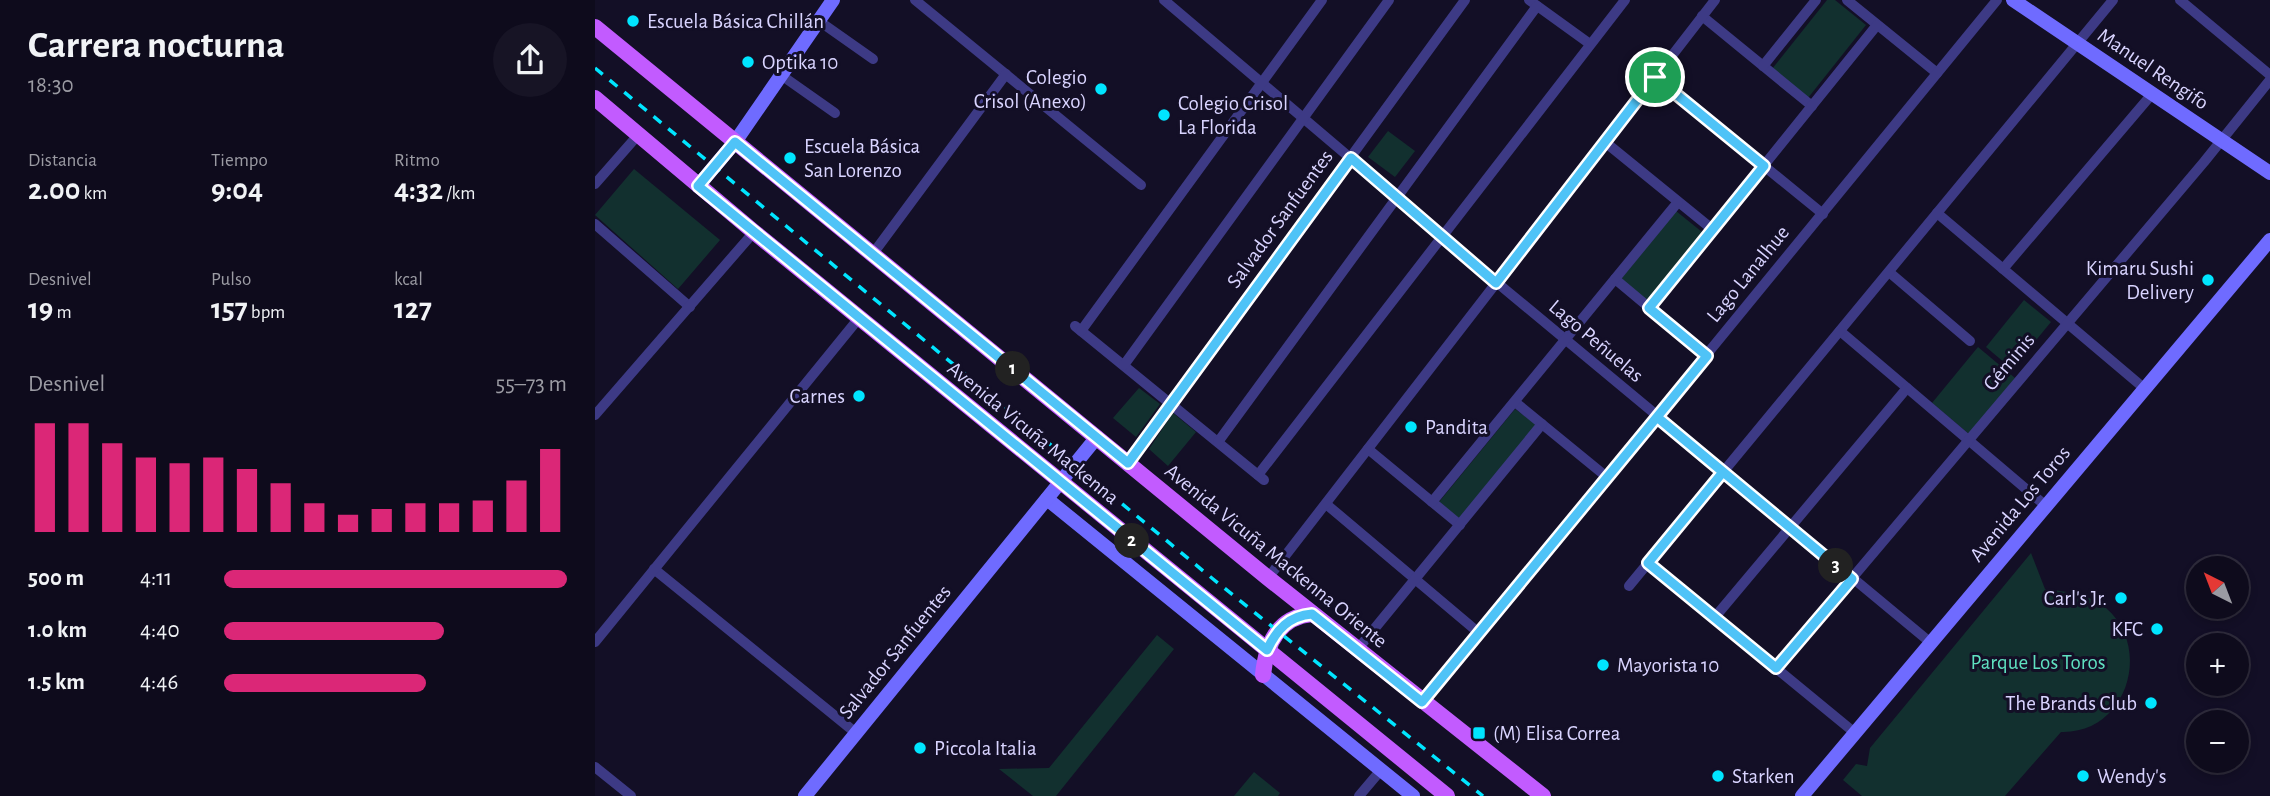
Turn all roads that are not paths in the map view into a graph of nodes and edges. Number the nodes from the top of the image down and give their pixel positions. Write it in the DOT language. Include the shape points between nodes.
graph roads {
  1 [pos="833,0"];
  2 [pos="915,0"];
  3 [pos="1164,0"];
  4 [pos="1322,0"];
  5 [pos="1389,0"];
  6 [pos="1465,0"];
  7 [pos="1714,0"];
  8 [pos="1816,0"];
  9 [pos="1847,0"];
  10 [pos="1997,0"];
  11 [pos="2013,0"];
  12 [pos="2113,0"];
  13 [pos="2180,0"];
  14 [pos="1620,2"];
  15 [pos="1533,3"];
  16 [pos="1702,16"];
  17 [pos="819,21"];
  18 [pos="1877,25"];
  19 [pos="595,27"];
  20 [pos="1590,44"];
  21 [pos="2078,44"];
  22 [pos="873,59"];
  23 [pos="1763,66"];
  24 [pos="1937,73"];
  25 [pos="1006,74"];
  26 [pos="781,75"];
  27 [pos="1655,77"];
  28 [pos="2270,77"];
  29 [pos="1262,82"];
  30 [pos="2152,94"];
  31 [pos="595,98"];
  32 [pos="1812,106"];
  33 [pos="835,113"];
  34 [pos="1304,117"];
  35 [pos="638,135"];
  36 [pos="2221,140"];
  37 [pos="735,142"];
  38 [pos="1605,142"];
  39 [pos="1351,158"];
  40 [pos="1764,166"];
  41 [pos="2270,173"];
  42 [pos="595,184"];
  43 [pos="1141,185"];
  44 [pos="698,186"];
  45 [pos="1397,198"];
  46 [pos="1678,202"];
  47 [pos="1937,213"];
  48 [pos="1823,214"];
  49 [pos="595,224"];
  50 [pos="1712,229"];
  51 [pos="754,232"];
  52 [pos="1442,236"];
  53 [pos="2270,240"];
  54 [pos="872,255"];
  55 [pos="2003,269"];
  56 [pos="1889,272"];
  57 [pos="1615,279"];
  58 [pos="1496,283"];
  59 [pos="690,307"];
  60 [pos="1649,308"];
  61 [pos="859,318"];
  62 [pos="2067,323"];
  63 [pos="1840,331"];
  64 [pos="1565,340"];
  65 [pos="1970,341"];
  66 [pos="1707,356"];
  67 [pos="1124,365"];
  68 [pos="1907,388"];
  69 [pos="2145,389"];
  70 [pos="1514,402"];
  71 [pos="1172,404"];
  72 [pos="595,415"];
  73 [pos="1657,417"];
  74 [pos="1542,424"];
  75 [pos="1097,438"];
  76 [pos="1968,441"];
  77 [pos="1218,442"];
  78 [pos="1368,449"];
  79 [pos="1128,463"];
  80 [pos="1723,472"];
  81 [pos="1608,478"];
  82 [pos="1060,482"];
  83 [pos="1047,499"];
  84 [pos="1433,502"];
  85 [pos="1326,504"];
  86 [pos="2046,506"];
  87 [pos="1460,525"];
  88 [pos="1790,527"];
  89 [pos="1648,563"];
  90 [pos="654,569"];
  91 [pos="1268,578"];
  92 [pos="1415,579"];
  93 [pos="1852,579"];
  94 [pos="1629,586"];
  95 [pos="1312,614"];
  96 [pos="1715,617"];
  97 [pos="1479,633"];
  98 [pos="595,642"];
  99 [pos="1931,643"];
  100 [pos="1267,650"];
  101 [pos="1357,650"];
  102 [pos="1776,668"];
  103 [pos="1263,675"];
  104 [pos="1422,702"];
  105 [pos="856,733"];
  106 [pos="1855,733"];
  107 [pos="595,767"];
  108 [pos="1381,770"];
  109 [pos="1418,772"];
  110 [pos="631,796"];
  111 [pos="806,796"];
  112 [pos="1359,796"];
  113 [pos="1413,796"];
  114 [pos="1434,796"];
  115 [pos="1447,796"];
  116 [pos="1543,796"];
  117 [pos="1802,796"];
  1 -- 17 [label="street"];
  2 -- 25 [label="street"];
  3 -- 29 [label="street, Lago Peñuelas"];
  4 -- 29 [label="street"];
  5 -- 34 [label="street"];
  6 -- 39 [label="street, Salvador Sanfuentes"];
  7 -- 16 [label="street"];
  8 -- 23 [label="street"];
  9 -- 18 [label="street"];
  10 -- 24 [label="street, Lago Lanalhue"];
  11 -- 21 [label="street, Manuel Rengifo"];
  12 -- 21 [label="street"];
  13 -- 28 [label="street"];
  14 -- 20 [label="street"];
  15 -- 20 [label="street"];
  15 -- 45 [label="street"];
  16 -- 23 [label="street"];
  16 -- 27 [label="street"];
  17 -- 22 [label="street"];
  17 -- 26 [label="street"];
  18 -- 24 [label="street"];
  18 -- 32 [label="street"];
  19 -- 37 [label="main road, Avenida Vicuña Mackenna Oriente"];
  20 -- 52 [label="street"];
  21 -- 30 [label="street, Manuel Rengifo"];
  21 -- 47 [label="street"];
  23 -- 32 [label="street"];
  24 -- 48 [label="street, Lago Lanalhue"];
  25 -- 43 [label="street"];
  25 -- 54 [label="street"];
  26 -- 33 [label="street"];
  26 -- 37 [label="street"];
  27 -- 38 [label="street"];
  27 -- 40 [label="street"];
  28 -- 36 [label="street, Géminis"];
  29 -- 34 [label="street, Lago Peñuelas"];
  29 -- 67 [label="street" via="1078,328"];
  30 -- 36 [label="street, Manuel Rengifo"];
  30 -- 55 [label="street"];
  31 -- 35 [label="main road, Avenida Vicuña Mackenna"];
  32 -- 40 [label="street"];
  34 -- 39 [label="street, Lago Peñuelas"];
  34 -- 67 [label="street"];
  35 -- 42 [label="street"];
  35 -- 44 [label="main road, Avenida Vicuña Mackenna"];
  36 -- 41 [label="street, Manuel Rengifo"];
  36 -- 62 [label="street, Géminis"];
  37 -- 44 [label="street"];
  37 -- 54 [label="main road, Avenida Vicuña Mackenna Oriente"];
  38 -- 46 [label="street"];
  38 -- 58 [label="street"];
  39 -- 45 [label="street, Lago Peñuelas"];
  39 -- 71 [label="street, Salvador Sanfuentes"];
  40 -- 48 [label="street"];
  40 -- 50 [label="street"];
  44 -- 51 [label="main road, Avenida Vicuña Mackenna"];
  45 -- 52 [label="street, Lago Peñuelas"];
  45 -- 77 [label="street"];
  46 -- 50 [label="street"];
  46 -- 57 [label="street"];
  47 -- 55 [label="street"];
  47 -- 56 [label="street"];
  48 -- 66 [label="street, Lago Lanalhue"];
  49 -- 59 [label="street"];
  50 -- 60 [label="street"];
  51 -- 59 [label="street"];
  51 -- 61 [label="main road, Avenida Vicuña Mackenna"];
  52 -- 58 [label="street, Lago Peñuelas"];
  52 -- 77 [label="street" via="1261,478"];
  53 -- 69 [label="street, Avenida Los Toros"];
  54 -- 75 [label="main road, Avenida Vicuña Mackenna Oriente"];
  55 -- 62 [label="street"];
  56 -- 63 [label="street"];
  56 -- 65 [label="street"];
  57 -- 60 [label="street"];
  57 -- 64 [label="street"];
  58 -- 64 [label="street, Lago Peñuelas"];
  58 -- 78 [label="street"];
  59 -- 72 [label="street"];
  60 -- 66 [label="street"];
  61 -- 82 [label="main road, Avenida Vicuña Mackenna"];
  61 -- 90 [label="street"];
  62 -- 69 [label="street"];
  62 -- 76 [label="street, Géminis"];
  63 -- 68 [label="street"];
  63 -- 80 [label="street"];
  64 -- 70 [label="street"];
  64 -- 73 [label="street, Lago Peñuelas"];
  66 -- 73 [label="street, Lago Lanalhue"];
  67 -- 71 [label="street"];
  68 -- 76 [label="street"];
  68 -- 88 [label="street"];
  69 -- 86 [label="street, Avenida Los Toros"];
  70 -- 74 [label="street"];
  70 -- 84 [label="street"];
  71 -- 77 [label="street"];
  71 -- 79 [label="street, Salvador Sanfuentes"];
  73 -- 80 [label="street, Lago Peñuelas"];
  73 -- 81 [label="street, Lago Lanalhue"];
  74 -- 81 [label="street"];
  74 -- 87 [label="street"];
  75 -- 79 [label="main road, Avenida Vicuña Mackenna Oriente"];
  75 -- 82 [label="street, Salvador Sanfuentes"];
  76 -- 86 [label="street"];
  76 -- 93 [label="street, Géminis"];
  78 -- 84 [label="street"];
  78 -- 85 [label="street"];
  79 -- 91 [label="main road, Avenida Vicuña Mackenna Oriente"];
  80 -- 88 [label="street, Lago Peñuelas"];
  80 -- 89 [label="street"];
  81 -- 97 [label="street, Lago Lanalhue"];
  82 -- 83 [label="street, Salvador Sanfuentes"];
  82 -- 100 [label="main road, Avenida Vicuña Mackenna"];
  83 -- 103 [label="street"];
  83 -- 105 [label="street, Salvador Sanfuentes"];
  84 -- 87 [label="street"];
  85 -- 91 [label="street"];
  85 -- 92 [label="street"];
  86 -- 99 [label="street, Avenida Los Toros"];
  87 -- 92 [label="street"];
  88 -- 93 [label="street, Lago Peñuelas"];
  88 -- 96 [label="street"];
  89 -- 94 [label="street"];
  89 -- 96 [label="street"];
  90 -- 98 [label="street"];
  90 -- 105 [label="street"];
  91 -- 95 [label="main road, Avenida Vicuña Mackenna Oriente"];
  92 -- 97 [label="street"];
  92 -- 101 [label="street"];
  93 -- 99 [label="street, Lago Peñuelas"];
  93 -- 102 [label="street, Géminis"];
  95 -- 100 [label="main road" via="1287,622"];
  95 -- 101 [label="main road, Avenida Vicuña Mackenna Oriente"];
  96 -- 102 [label="street"];
  97 -- 104 [label="street, Lago Lanalhue"];
  99 -- 106 [label="street, Avenida Los Toros"];
  100 -- 103 [label="main road"];
  100 -- 109 [label="main road, Avenida Vicuña Mackenna"];
  101 -- 104 [label="main road, Avenida Vicuña Mackenna Oriente"];
  102 -- 106 [label="street"];
  103 -- 108 [label="street"];
  104 -- 116 [label="main road, Avenida Vicuña Mackenna Oriente"];
  105 -- 111 [label="street, Salvador Sanfuentes"];
  106 -- 117 [label="street, Avenida Los Toros"];
  107 -- 110 [label="street"];
  108 -- 112 [label="street"];
  108 -- 113 [label="street"];
  109 -- 114 [label="main road"];
  109 -- 115 [label="main road, Avenida Vicuña Mackenna"];
}
